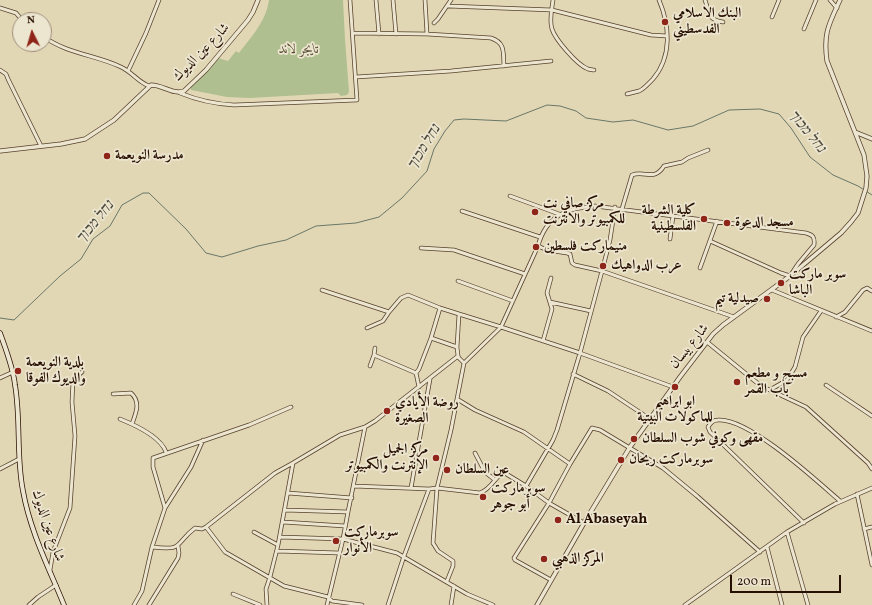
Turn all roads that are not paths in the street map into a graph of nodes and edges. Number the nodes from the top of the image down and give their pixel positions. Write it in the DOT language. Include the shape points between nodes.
graph roads {
  1 [pos="159,0"];
  2 [pos="258,0"];
  3 [pos="350,0"];
  4 [pos="376,0"];
  5 [pos="393,0"];
  6 [pos="425,0"];
  7 [pos="451,0"];
  8 [pos="553,0"];
  9 [pos="660,0"];
  10 [pos="705,0"];
  11 [pos="779,0"];
  12 [pos="816,0"];
  13 [pos="830,0"];
  14 [pos="840,0"];
  15 [pos="448,6"];
  16 [pos="0,8"];
  17 [pos="836,8"];
  18 [pos="552,10"];
  19 [pos="13,12"];
  20 [pos="772,17"];
  21 [pos="723,22"];
  22 [pos="434,23"];
  23 [pos="804,29"];
  24 [pos="353,33"];
  25 [pos="379,34"];
  26 [pos="396,34"];
  27 [pos="427,34"];
  28 [pos="667,36"];
  29 [pos="52,42"];
  30 [pos="551,61"];
  31 [pos="504,66"];
  32 [pos="0,70"];
  33 [pos="594,70"];
  34 [pos="128,71"];
  35 [pos="356,76"];
  36 [pos="149,86"];
  37 [pos="180,93"];
  38 [pos="627,94"];
  39 [pos="855,132"];
  40 [pos="866,136"];
  41 [pos="872,139"];
  42 [pos="859,143"];
  43 [pos="41,146"];
  44 [pos="708,150"];
  45 [pos="0,151"];
  46 [pos="510,196"];
  47 [pos="615,208"];
  48 [pos="622,208"];
  49 [pos="462,211"];
  50 [pos="559,214"];
  51 [pos="673,216"];
  52 [pos="716,221"];
  53 [pos="540,237"];
  54 [pos="670,239"];
  55 [pos="710,241"];
  56 [pos="538,246"];
  57 [pos="421,248"];
  58 [pos="700,268"];
  59 [pos="602,271"];
  60 [pos="525,274"];
  61 [pos="790,276"];
  62 [pos="551,278"];
  63 [pos="458,281"];
  64 [pos="322,290"];
  65 [pos="772,290"];
  66 [pos="872,290"];
  67 [pos="513,301"];
  68 [pos="550,302"];
  69 [pos="440,308"];
  70 [pos="591,311"];
  71 [pos="822,311"];
  72 [pos="389,312"];
  73 [pos="459,314"];
  74 [pos="734,317"];
  75 [pos="836,317"];
  76 [pos="501,327"];
  77 [pos="367,328"];
  78 [pos="872,332"];
  79 [pos="0,333"];
  80 [pos="431,338"];
  81 [pos="543,341"];
  82 [pos="707,342"];
  83 [pos="457,347"];
  84 [pos="375,348"];
  85 [pos="580,353"];
  86 [pos="374,355"];
  87 [pos="458,356"];
  88 [pos="464,363"];
  89 [pos="370,366"];
  90 [pos="13,372"];
  91 [pos="82,372"];
  92 [pos="416,373"];
  93 [pos="573,374"];
  94 [pos="0,378"];
  95 [pos="430,380"];
  96 [pos="826,385"];
  97 [pos="419,387"];
  98 [pos="673,387"];
  99 [pos="769,390"];
  100 [pos="113,394"];
  101 [pos="456,399"];
  102 [pos="291,407"];
  103 [pos="872,416"];
  104 [pos="120,419"];
  105 [pos="650,419"];
  106 [pos="132,424"];
  107 [pos="365,427"];
  108 [pos="203,440"];
  109 [pos="630,447"];
  110 [pos="547,449"];
  111 [pos="166,452"];
  112 [pos="475,452"];
  113 [pos="19,458"];
  114 [pos="293,463"];
  115 [pos="570,464"];
  116 [pos="0,469"];
  117 [pos="872,469"];
  118 [pos="495,480"];
  119 [pos="354,486"];
  120 [pos="526,486"];
  121 [pos="410,488"];
  122 [pos="437,488"];
  123 [pos="872,488"];
  124 [pos="429,489"];
  125 [pos="288,493"];
  126 [pos="857,494"];
  127 [pos="352,498"];
  128 [pos="840,501"];
  129 [pos="549,503"];
  130 [pos="165,508"];
  131 [pos="285,510"];
  132 [pos="348,512"];
  133 [pos="283,522"];
  134 [pos="804,522"];
  135 [pos="584,523"];
  136 [pos="345,526"];
  137 [pos="872,527"];
  138 [pos="206,528"];
  139 [pos="864,529"];
  140 [pos="254,532"];
  141 [pos="787,532"];
  142 [pos="280,537"];
  143 [pos="343,539"];
  144 [pos="278,545"];
  145 [pos="178,546"];
  146 [pos="152,547"];
  147 [pos="767,547"];
  148 [pos="277,551"];
  149 [pos="760,552"];
  150 [pos="339,553"];
  151 [pos="404,556"];
  152 [pos="872,565"];
  153 [pos="50,570"];
  154 [pos="270,577"];
  155 [pos="551,580"];
  156 [pos="447,581"];
  157 [pos="56,585"];
  158 [pos="454,586"];
  159 [pos="233,594"];
  160 [pos="328,597"];
  161 [pos="29,605"];
  162 [pos="64,605"];
  163 [pos="134,605"];
  164 [pos="149,605"];
  165 [pos="260,605"];
  166 [pos="267,605"];
  167 [pos="327,605"];
  168 [pos="362,605"];
  169 [pos="388,605"];
  170 [pos="451,605"];
  171 [pos="493,605"];
  172 [pos="537,605"];
  173 [pos="685,605"];
  174 [pos="782,605"];
  175 [pos="808,605"];
  1 -- 34 [label="street"];
  2 -- 37 [label="street, شارع عين الديوك" via="248,20 206,70"];
  3 -- 24 [label="street"];
  4 -- 25 [label="street"];
  5 -- 26 [label="street"];
  6 -- 27 [label="street"];
  7 -- 15 [label="street"];
  8 -- 18 [label="street"];
  9 -- 28 [label="street"];
  10 -- 21 [label="street" via="710,17"];
  11 -- 20 [label="street"];
  12 -- 23 [label="street"];
  13 -- 17 [label="street"];
  14 -- 17 [label="street"];
  15 -- 18 [label="street"];
  15 -- 22 [label="street"];
  16 -- 19 [label="street"];
  17 -- 39 [label="street" via="826,34 825,50"];
  18 -- 28 [label="street" via="651,35"];
  18 -- 33 [label="street" via="551,25 563,46 578,62"];
  24 -- 25 [label="street"];
  24 -- 35 [label="street"];
  25 -- 26 [label="street"];
  26 -- 27 [label="street"];
  27 -- 31 [label="street" via="498,40 502,45"];
  28 -- 38 [label="street" via="666,57 658,73 640,91"];
  29 -- 34 [label="street" via="62,48 103,60"];
  30 -- 31 [label="street"];
  31 -- 35 [label="street"];
  32 -- 43 [label="street" via="6,74"];
  34 -- 36 [label="street"];
  35 -- 37 [label="street" via="357,100 234,105 218,104"];
  36 -- 37 [label="street, شارع عين الديوك" via="154,85"];
  36 -- 43 [label="street" via="114,120 91,136 73,142"];
  39 -- 40 [label="street"];
  39 -- 42 [label="street, شارع بيسان"];
  40 -- 41 [label="street"];
  40 -- 42 [label="street"];
  42 -- 61 [label="street, شارع بيسان" via="866,166 866,188 858,214 845,230"];
  43 -- 45 [label="street"];
  44 -- 48 [label="street" via="682,162 664,166 655,175 632,175"];
  46 -- 50 [label="street"];
  47 -- 48 [label="street"];
  47 -- 50 [label="street" via="584,206"];
  47 -- 59 [label="street"];
  48 -- 51 [label="street"];
  49 -- 53 [label="street"];
  50 -- 53 [label="street"];
  51 -- 52 [label="street"];
  51 -- 54 [label="street"];
  52 -- 55 [label="street"];
  52 -- 61 [label="street" via="811,234 814,237 814,245"];
  53 -- 56 [label="street"];
  55 -- 58 [label="street"];
  55 -- 61 [label="street"];
  56 -- 59 [label="street" via="570,254 572,263"];
  56 -- 60 [label="street"];
  57 -- 60 [label="street" via="454,250"];
  59 -- 70 [label="street"];
  59 -- 74 [label="street"];
  60 -- 67 [label="street"];
  61 -- 65 [label="street, شارع بيسان"];
  62 -- 68 [label="street" via="547,293"];
  63 -- 67 [label="street"];
  64 -- 72 [label="street"];
  65 -- 71 [label="street"];
  65 -- 74 [label="street, شارع بيسان"];
  66 -- 75 [label="street" via="863,290 845,312"];
  67 -- 76 [label="street"];
  68 -- 70 [label="street"];
  68 -- 81 [label="street" via="552,309"];
  69 -- 72 [label="street" via="408,295 403,296"];
  69 -- 73 [label="street"];
  69 -- 80 [label="street"];
  70 -- 85 [label="street"];
  71 -- 75 [label="street"];
  71 -- 99 [label="street" via="803,337 795,367 787,380"];
  72 -- 77 [label="street" via="383,321"];
  73 -- 76 [label="street"];
  73 -- 83 [label="street"];
  74 -- 82 [label="street, شارع بيسان"];
  75 -- 78 [label="street"];
  76 -- 81 [label="street"];
  76 -- 88 [label="street"];
  79 -- 90 [label="main road, شارع عين الديوك"];
  80 -- 83 [label="street"];
  80 -- 92 [label="street"];
  81 -- 85 [label="street"];
  82 -- 98 [label="street, شارع بيسان"];
  82 -- 99 [label="street"];
  83 -- 87 [label="street"];
  84 -- 86 [label="street"];
  85 -- 93 [label="street"];
  85 -- 98 [label="street"];
  86 -- 89 [label="street"];
  86 -- 92 [label="street"];
  87 -- 88 [label="street"];
  87 -- 95 [label="street"];
  88 -- 101 [label="street"];
  90 -- 94 [label="street"];
  90 -- 113 [label="main road, شارع عين الديوك" via="17,399"];
  91 -- 153 [label="street" via="73,380 75,436 70,508 53,552"];
  92 -- 97 [label="street"];
  93 -- 105 [label="street" via="608,391"];
  93 -- 110 [label="street" via="560,423"];
  95 -- 97 [label="street"];
  95 -- 121 [label="street"];
  96 -- 103 [label="street"];
  97 -- 107 [label="street"];
  98 -- 105 [label="street, شارع بيسان"];
  99 -- 117 [label="street" via="806,407"];
  100 -- 106 [label="street" via="131,393 135,397 137,408"];
  101 -- 110 [label="street" via="524,432"];
  101 -- 122 [label="street"];
  102 -- 108 [label="street" via="249,425"];
  104 -- 106 [label="street"];
  105 -- 109 [label="street, شارع بيسان"];
  106 -- 111 [label="street" via="154,438"];
  107 -- 114 [label="street" via="340,435"];
  107 -- 119 [label="street"];
  108 -- 111 [label="street"];
  108 -- 130 [label="street" via="191,467"];
  109 -- 115 [label="street" via="592,428"];
  109 -- 135 [label="street, شارع بيسان"];
  109 -- 149 [label="street" via="672,474"];
  110 -- 115 [label="street"];
  110 -- 120 [label="street"];
  111 -- 130 [label="street" via="154,458 152,462"];
  112 -- 118 [label="street" via="485,472"];
  113 -- 116 [label="street"];
  113 -- 153 [label="main road, شارع عين الديوك" via="23,492"];
  114 -- 125 [label="street"];
  114 -- 138 [label="street" via="275,473"];
  115 -- 129 [label="street"];
  118 -- 120 [label="street" via="501,473 506,472"];
  118 -- 122 [label="street" via="486,491 480,493"];
  119 -- 121 [label="street"];
  119 -- 127 [label="street"];
  120 -- 129 [label="street"];
  121 -- 124 [label="street"];
  122 -- 124 [label="street"];
  122 -- 156 [label="street" via="433,543 438,551 452,561 453,566"];
  123 -- 126 [label="street"];
  124 -- 151 [label="street"];
  125 -- 127 [label="street"];
  125 -- 131 [label="street"];
  126 -- 128 [label="street"];
  126 -- 139 [label="street"];
  127 -- 132 [label="street"];
  128 -- 134 [label="street"];
  128 -- 134 [label="street" via="752,431 729,422 716,420 710,424 710,432"];
  129 -- 135 [label="street"];
  129 -- 155 [label="street" via="514,559"];
  130 -- 146 [label="street"];
  131 -- 132 [label="street"];
  131 -- 133 [label="street"];
  132 -- 136 [label="street"];
  133 -- 136 [label="street"];
  133 -- 142 [label="street"];
  134 -- 141 [label="street"];
  135 -- 155 [label="street, شارع بيسان"];
  136 -- 143 [label="street"];
  137 -- 139 [label="street"];
  138 -- 145 [label="street" via="195,528"];
  138 -- 154 [label="street" via="225,552"];
  139 -- 152 [label="street"];
  140 -- 144 [label="street"];
  141 -- 147 [label="street"];
  141 -- 175 [label="street"];
  142 -- 143 [label="street"];
  142 -- 144 [label="street"];
  143 -- 150 [label="street"];
  143 -- 151 [label="street" via="390,550"];
  144 -- 148 [label="street"];
  145 -- 146 [label="street" via="169,549"];
  145 -- 164 [label="street" via="178,558"];
  146 -- 163 [label="street" via="142,590"];
  147 -- 149 [label="street"];
  147 -- 174 [label="street"];
  148 -- 150 [label="street"];
  148 -- 154 [label="street"];
  149 -- 173 [label="street"];
  150 -- 160 [label="street"];
  151 -- 156 [label="street"];
  151 -- 169 [label="street"];
  153 -- 157 [label="main road, شارع عين الديوك"];
  154 -- 160 [label="street" via="284,586"];
  154 -- 166 [label="street" via="266,589"];
  155 -- 172 [label="street, شارع بيسان"];
  156 -- 158 [label="street"];
  157 -- 161 [label="street"];
  157 -- 162 [label="main road, شارع عين الديوك"];
  158 -- 170 [label="street"];
  158 -- 171 [label="street"];
  159 -- 165 [label="street"];
  160 -- 167 [label="street"];
  160 -- 168 [label="street" via="332,601"];
}
